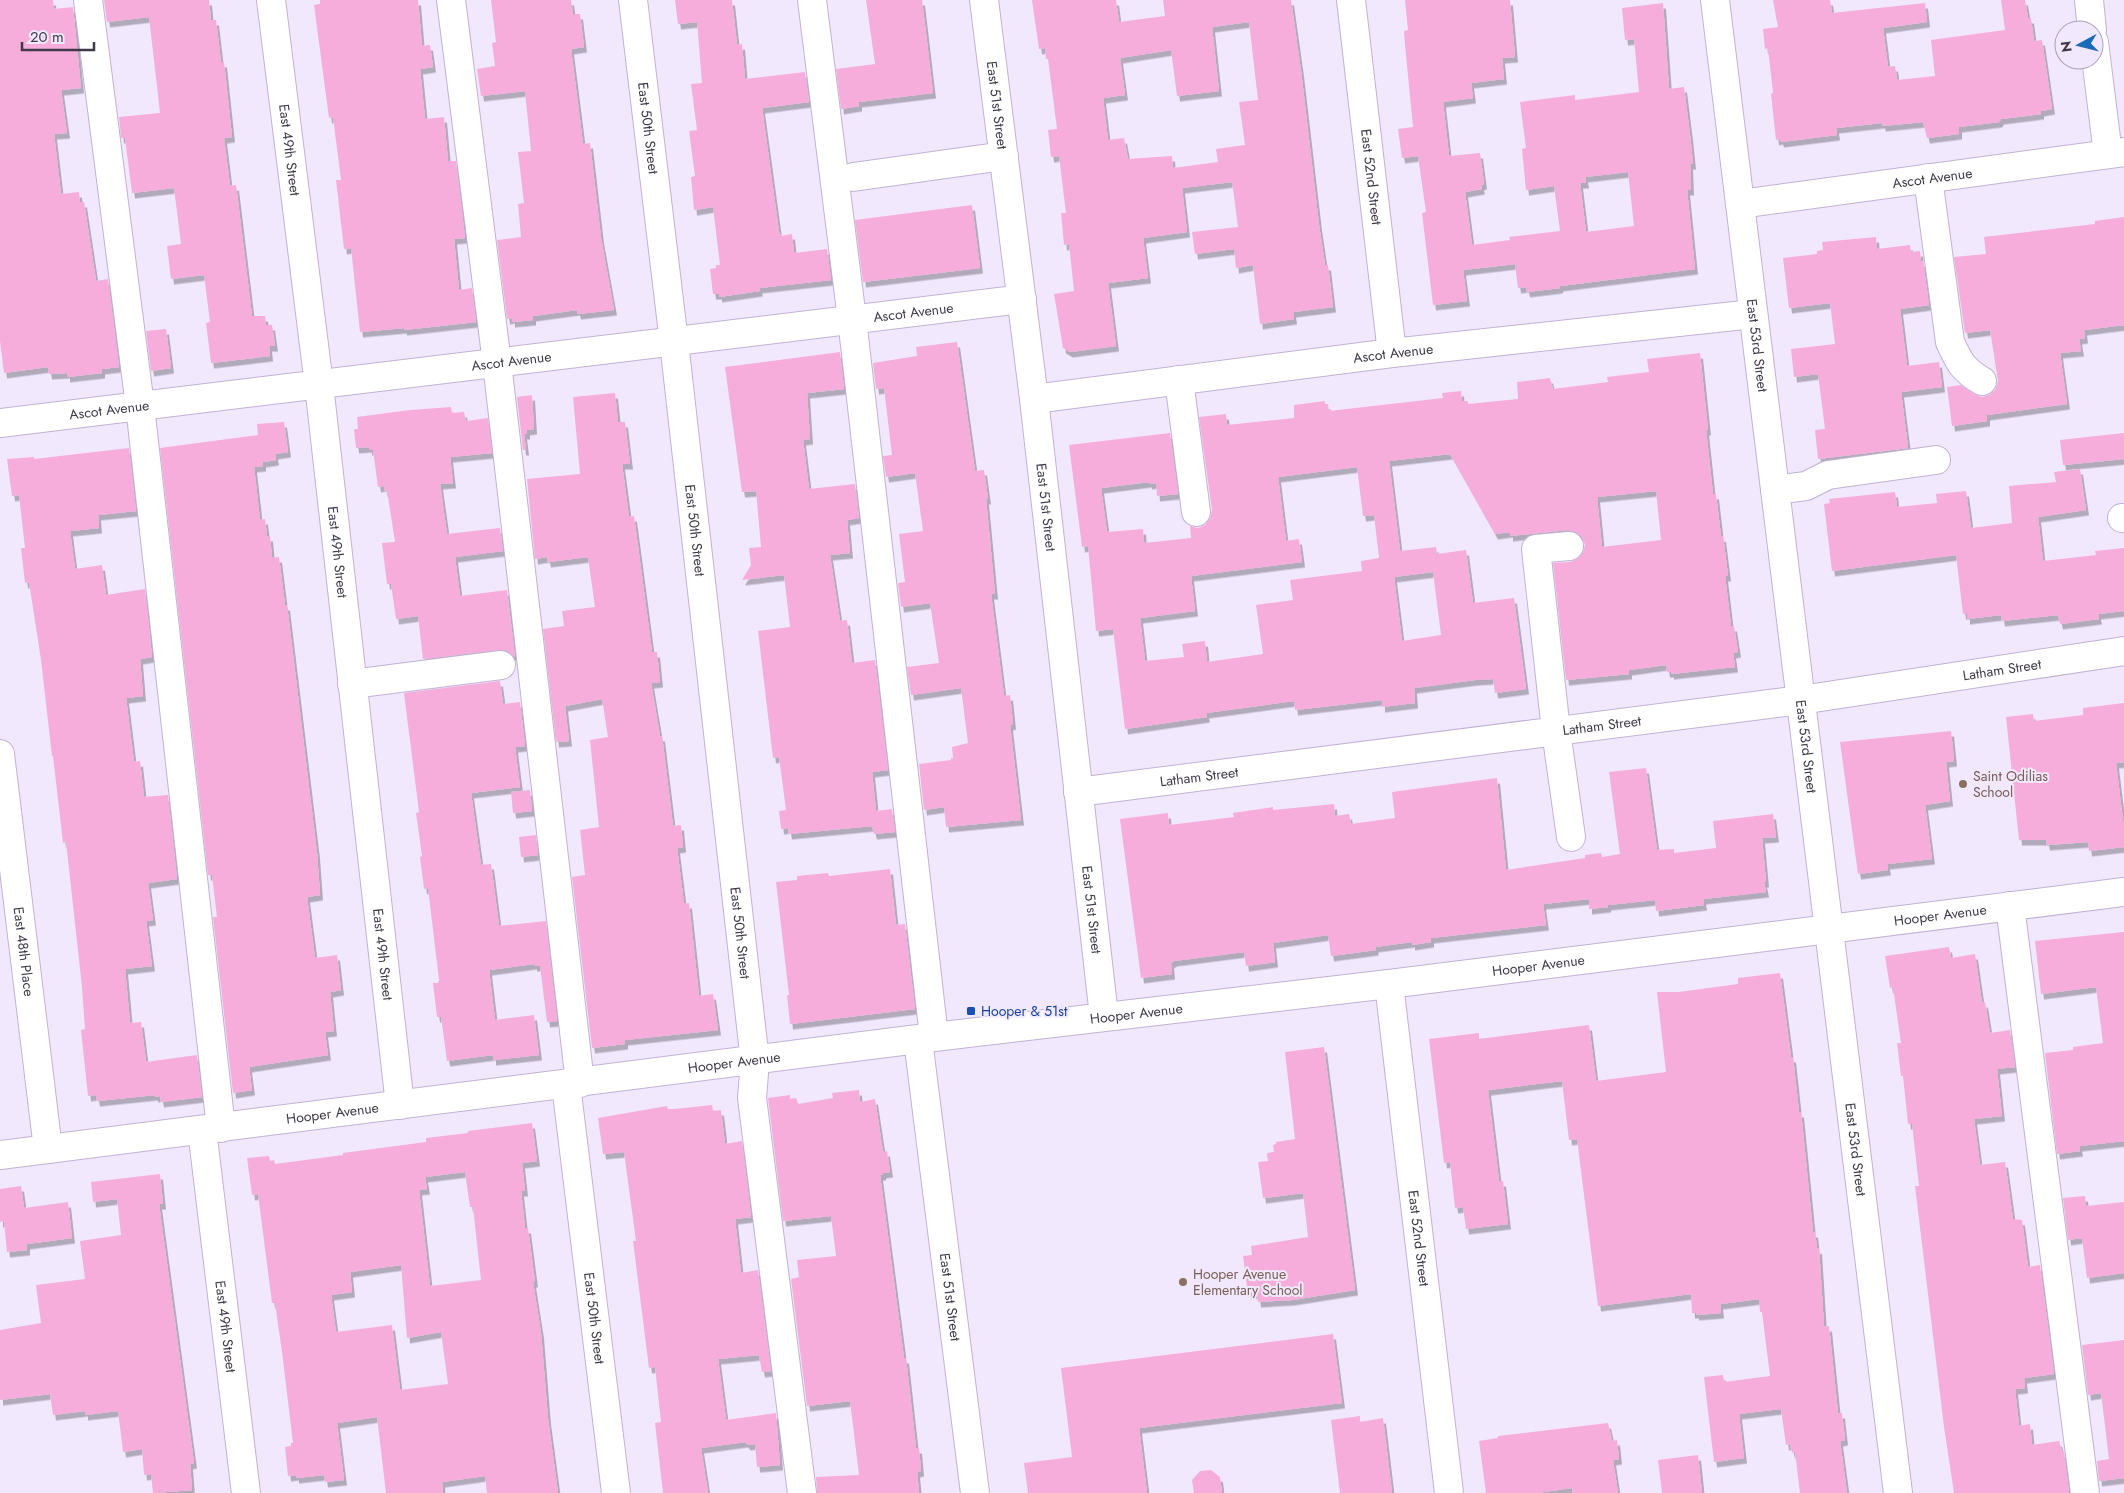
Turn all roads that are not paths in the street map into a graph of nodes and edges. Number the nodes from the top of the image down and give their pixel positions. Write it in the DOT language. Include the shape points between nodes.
graph roads {
  1 [pos="88,0"];
  2 [pos="271,0"];
  3 [pos="451,0"];
  4 [pos="633,0"];
  5 [pos="812,0"];
  6 [pos="984,0"];
  7 [pos="1351,0"];
  8 [pos="1715,0"];
  9 [pos="2089,0"];
  10 [pos="2091,20"];
  11 [pos="2100,70"];
  12 [pos="2116,153"];
  13 [pos="1004,156"];
  14 [pos="854,177"];
  15 [pos="1928,178"];
  16 [pos="1740,204"];
  17 [pos="1022,299"];
  18 [pos="1753,314"];
  19 [pos="852,320"];
  20 [pos="674,342"];
  21 [pos="1392,354"];
  22 [pos="497,363"];
  23 [pos="1179,380"];
  24 [pos="1982,380"];
  25 [pos="318,385"];
  26 [pos="1034,399"];
  27 [pos="140,406"];
  28 [pos="0,423"];
  29 [pos="1936,460"];
  30 [pos="1775,490"];
  31 [pos="1196,512"];
  32 [pos="1569,546"];
  33 [pos="2124,652"];
  34 [pos="501,665"];
  35 [pos="352,684"];
  36 [pos="1801,700"];
  37 [pos="1556,731"];
  38 [pos="0,754"];
  39 [pos="1078,792"];
  40 [pos="1570,837"];
  41 [pos="2124,892"];
  42 [pos="2010,906"];
  43 [pos="1829,929"];
  44 [pos="1388,984"];
  45 [pos="1104,1016"];
  46 [pos="926,1039"];
  47 [pos="755,1061"];
  48 [pos="573,1084"];
  49 [pos="400,1105"];
  50 [pos="211,1129"];
  51 [pos="48,1149"];
  52 [pos="0,1155"];
  53 [pos="246,1493"];
  54 [pos="616,1493"];
  55 [pos="802,1493"];
  56 [pos="975,1493"];
  57 [pos="1449,1493"];
  58 [pos="1898,1493"];
  59 [pos="2085,1493"];
  1 -- 27 [label="street, East 49th Street"];
  2 -- 25 [label="street, East 49th Street"];
  3 -- 22 [label="street, East 50th Street"];
  4 -- 20 [label="street, East 50th Street"];
  5 -- 19 [label="street, East 51st Street"];
  6 -- 13 [label="street, East 51st Street"];
  7 -- 21 [label="street, East 52nd Street"];
  8 -- 16 [label="street, East 53rd Street"];
  9 -- 10 [label="street"];
  11 -- 12 [label="street"];
  12 -- 15 [label="street, Ascot Avenue"];
  13 -- 14 [label="street"];
  13 -- 17 [label="street, East 51st Street"];
  15 -- 16 [label="street, Ascot Avenue"];
  15 -- 24 [label="street" via="1950,342 1958,361"];
  16 -- 18 [label="street, East 53rd Street"];
  17 -- 19 [label="street, Ascot Avenue"];
  17 -- 26 [label="street, East 51st Street"];
  18 -- 21 [label="street, Ascot Avenue"];
  18 -- 30 [label="street, East 53rd Street"];
  19 -- 20 [label="street, Ascot Avenue"];
  19 -- 46 [label="street, East 51st Street"];
  20 -- 22 [label="street, Ascot Avenue"];
  20 -- 47 [label="street, East 50th Street"];
  21 -- 23 [label="street, Ascot Avenue"];
  22 -- 25 [label="street, Ascot Avenue"];
  22 -- 48 [label="street, East 50th Street"];
  23 -- 26 [label="street, Ascot Avenue"];
  23 -- 31 [label="street"];
  25 -- 27 [label="street, Ascot Avenue"];
  25 -- 35 [label="street, East 49th Street"];
  26 -- 39 [label="street, East 51st Street"];
  27 -- 28 [label="street, Ascot Avenue"];
  27 -- 50 [label="street, East 49th Street"];
  29 -- 30 [label="street" via="1828,475 1806,486"];
  30 -- 36 [label="street, East 53rd Street"];
  32 -- 37 [label="street" via="1536,550"];
  33 -- 36 [label="street, Latham Street"];
  34 -- 35 [label="street"];
  35 -- 49 [label="street, East 49th Street"];
  36 -- 37 [label="street, Latham Street"];
  36 -- 43 [label="street, East 53rd Street"];
  37 -- 39 [label="street, Latham Street"];
  37 -- 40 [label="street"];
  38 -- 51 [label="street, East 48th Place"];
  39 -- 45 [label="street, East 51st Street"];
  41 -- 42 [label="street, Hooper Avenue"];
  42 -- 43 [label="street, Hooper Avenue"];
  42 -- 59 [label="street"];
  43 -- 44 [label="street, Hooper Avenue"];
  43 -- 58 [label="street, East 53rd Street"];
  44 -- 45 [label="street, Hooper Avenue"];
  44 -- 57 [label="street, East 52nd Street"];
  45 -- 46 [label="street, Hooper Avenue"];
  46 -- 47 [label="street, Hooper Avenue"];
  46 -- 56 [label="street, East 51st Street"];
  47 -- 48 [label="street, Hooper Avenue"];
  47 -- 55 [label="street, East 50th Street" via="752,1098"];
  48 -- 49 [label="street, Hooper Avenue"];
  48 -- 54 [label="street, East 50th Street"];
  49 -- 50 [label="street, Hooper Avenue"];
  50 -- 51 [label="street, Hooper Avenue"];
  50 -- 53 [label="street, East 49th Street"];
  51 -- 52 [label="street, Hooper Avenue"];
}
